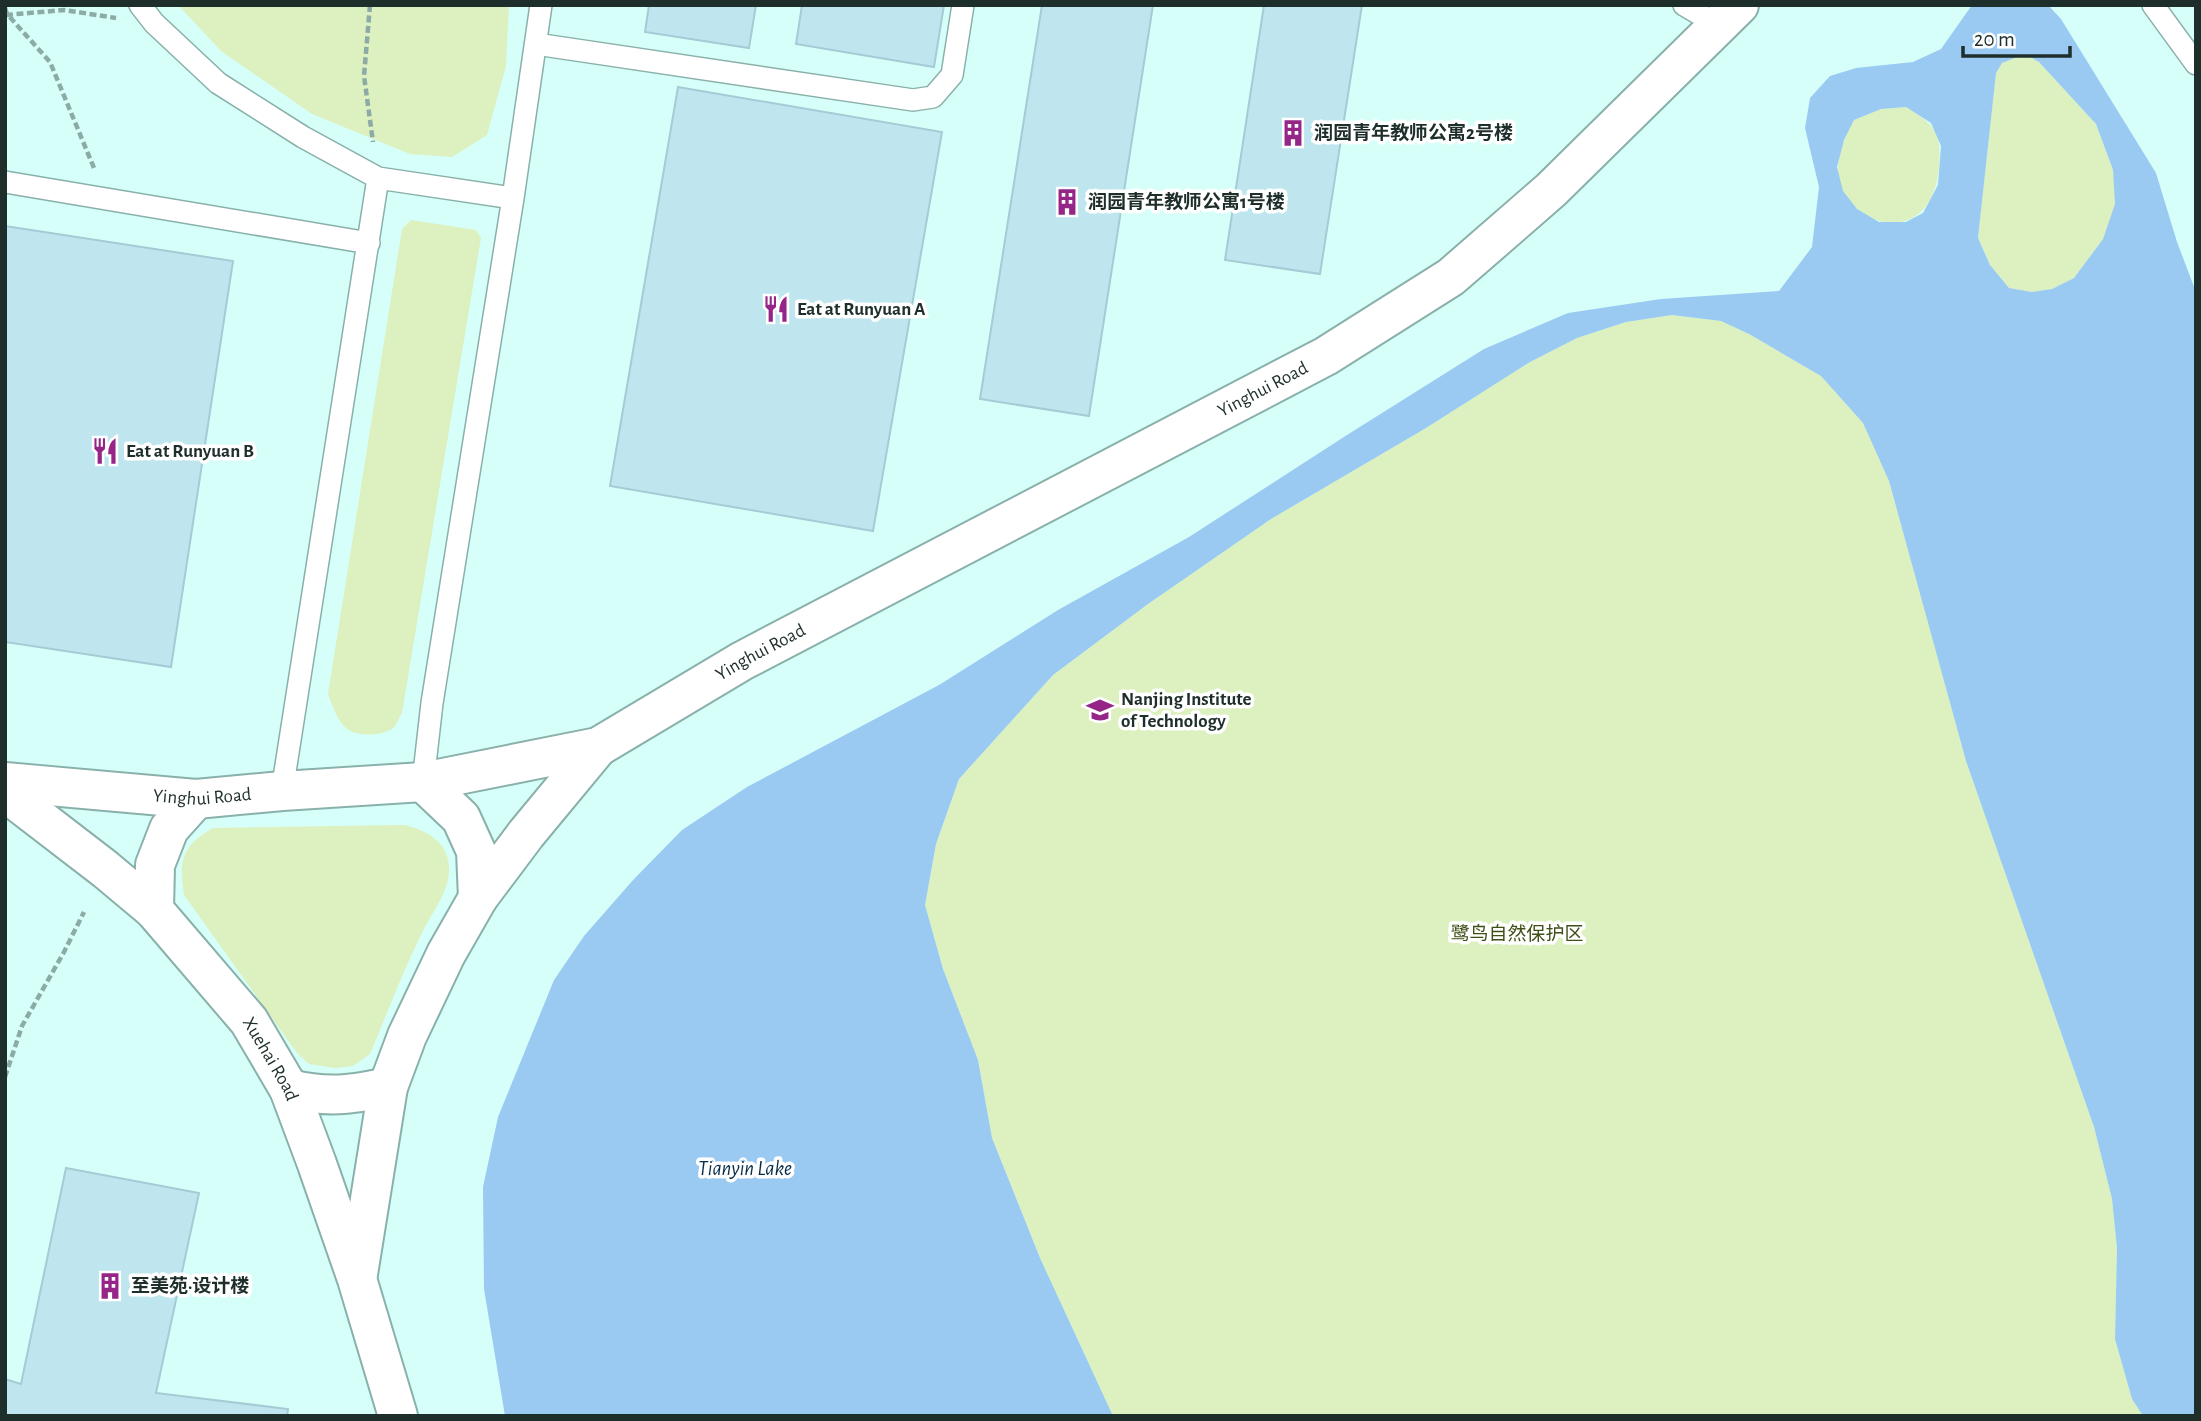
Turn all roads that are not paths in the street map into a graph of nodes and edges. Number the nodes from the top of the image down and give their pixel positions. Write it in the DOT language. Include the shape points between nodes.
graph roads {
  1 [pos="140,5"];
  2 [pos="541,5"];
  3 [pos="963,5"];
  4 [pos="1684,5"];
  5 [pos="2159,8"];
  6 [pos="1729,15"];
  7 [pos="536,44"];
  8 [pos="2196,64"];
  9 [pos="378,178"];
  10 [pos="5,182"];
  11 [pos="513,198"];
  12 [pos="369,243"];
  13 [pos="598,747"];
  14 [pos="5,782"];
  15 [pos="423,782"];
  16 [pos="282,791"];
  17 [pos="5,792"];
  18 [pos="196,799"];
  19 [pos="478,898"];
  20 [pos="154,910"];
  21 [pos="388,1087"];
  22 [pos="289,1089"];
  23 [pos="357,1279"];
  24 [pos="398,1416"];
  1 -- 9 [label="lane" via="218,83"];
  2 -- 7 [label="lane"];
  3 -- 7 [label="lane" via="952,75 933,97 914,100"];
  4 -- 6 [label="lane"];
  5 -- 8 [label="lane"];
  6 -- 13 [label="street, Yinghui Road" via="1551,190 1451,277 1325,356 742,661"];
  7 -- 11 [label="lane"];
  9 -- 11 [label="lane"];
  9 -- 12 [label="lane"];
  10 -- 12 [label="lane"];
  11 -- 15 [label="lane"];
  12 -- 16 [label="lane"];
  13 -- 15 [label="street, Yinghui Road"];
  13 -- 19 [label="street"];
  14 -- 18 [label="street, Yinghui Road"];
  15 -- 16 [label="street, Yinghui Road"];
  15 -- 19 [label="street" via="461,818 476,851"];
  16 -- 18 [label="street, Yinghui Road"];
  17 -- 20 [label="street, Xuehai Road"];
  18 -- 20 [label="street" via="169,829 155,865"];
  19 -- 21 [label="street" via="446,954"];
  20 -- 22 [label="street, Xuehai Road" via="249,1021"];
  21 -- 22 [label="street" via="346,1095"];
  21 -- 23 [label="street"];
  22 -- 23 [label="street, Xuehai Road"];
  23 -- 24 [label="street, Xuehai Road"];
}
